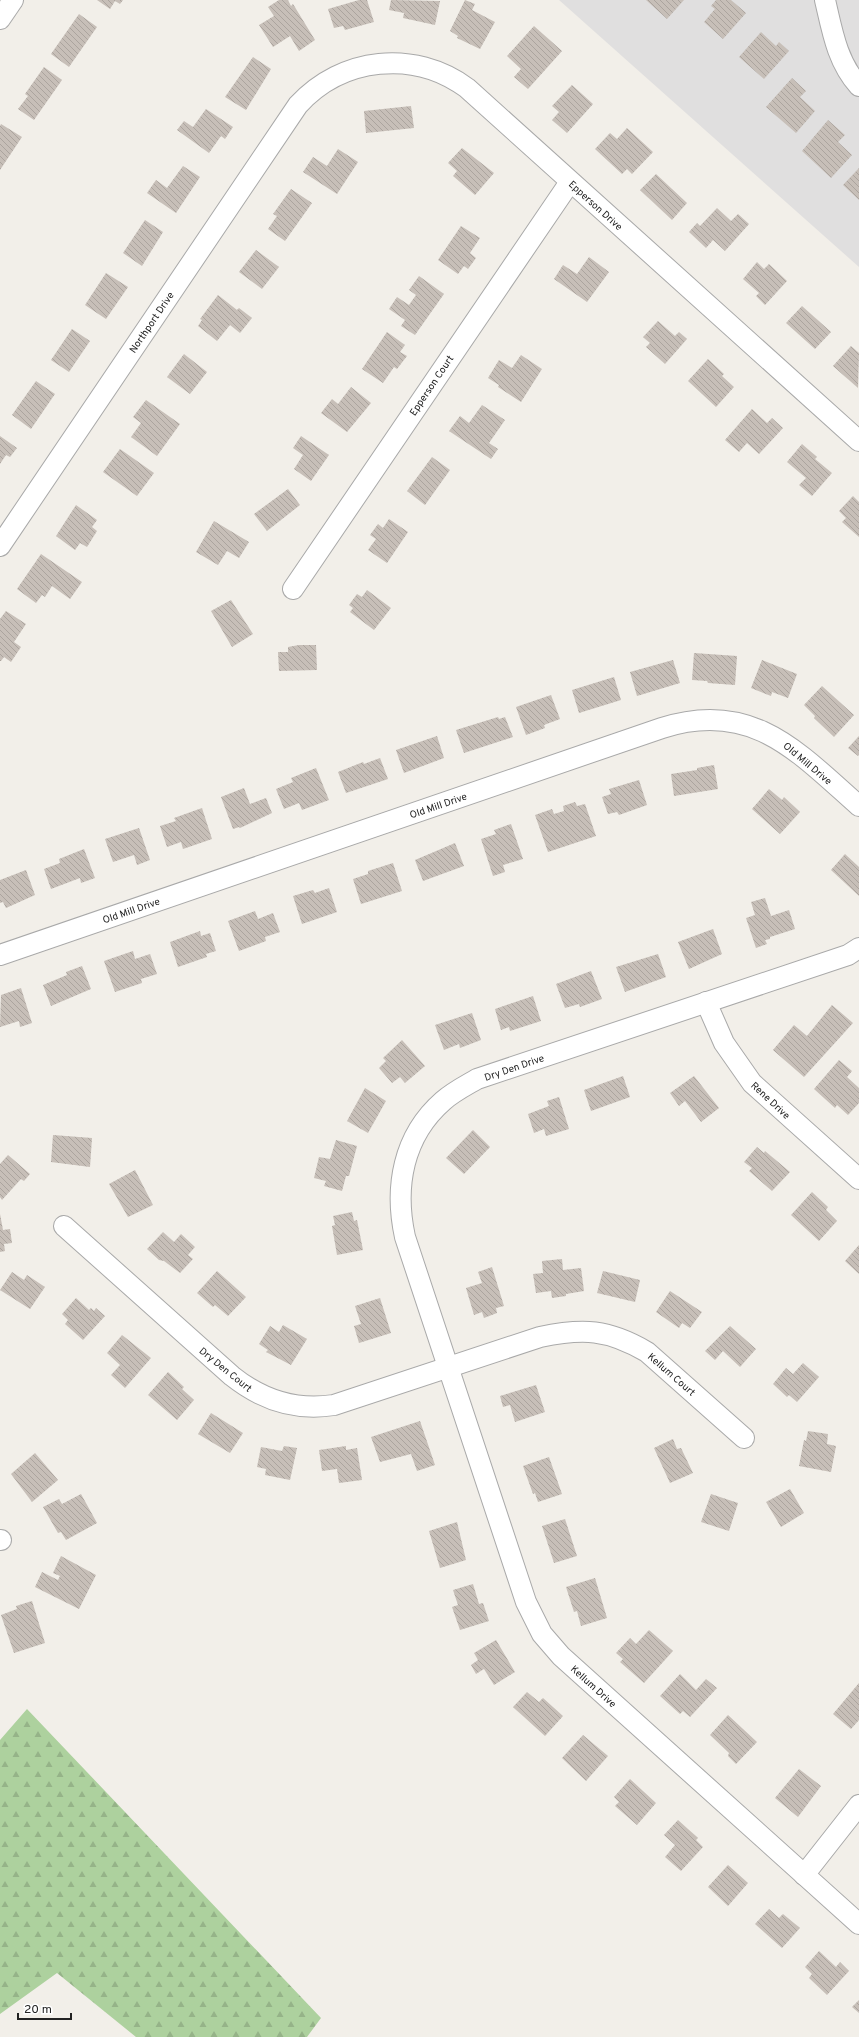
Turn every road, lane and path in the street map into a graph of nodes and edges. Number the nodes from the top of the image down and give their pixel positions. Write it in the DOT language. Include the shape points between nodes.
graph roads {
  1 [pos="13,0"];
  2 [pos="825,0"];
  3 [pos="0,19"];
  4 [pos="859,86"];
  5 [pos="304,99"];
  6 [pos="570,182"];
  7 [pos="859,441"];
  8 [pos="0,546"];
  9 [pos="293,589"];
  10 [pos="859,806"];
  11 [pos="859,948"];
  12 [pos="0,955"];
  13 [pos="706,1002"];
  14 [pos="859,1179"];
  15 [pos="64,1226"];
  16 [pos="449,1367"];
  17 [pos="744,1438"];
  18 [pos="859,1805"];
  19 [pos="804,1874"];
  20 [pos="859,1924"];
  1 -- 3 [label="street"];
  2 -- 4 [label="street" via="837,48"];
  5 -- 6 [label="street, Epperson Drive" via="320,85 342,73 366,65 390,62 415,64 454,79 467,88"];
  5 -- 8 [label="street, Northport Drive"];
  6 -- 7 [label="street, Epperson Drive"];
  6 -- 9 [label="street, Epperson Court"];
  10 -- 12 [label="street, Old Mill Drive" via="796,750 768,733 728,721 686,721"];
  11 -- 13 [label="street, Dry Den Drive" via="848,955"];
  13 -- 14 [label="street, Rene Drive" via="724,1043 752,1083"];
  13 -- 16 [label="street, Dry Den Drive" via="477,1079 442,1102 426,1120 407,1156 401,1180 400,1212 405,1237"];
  15 -- 16 [label="street, Dry Den Court" via="232,1376 268,1398 300,1406 334,1405"];
  16 -- 17 [label="street, Kellum Court" via="556,1333 582,1331 608,1334 632,1343 653,1357"];
  16 -- 19 [label="street, Kellum Drive" via="526,1602 542,1634 561,1656"];
  18 -- 19 [label="street"];
  19 -- 20 [label="street, Kellum Drive"];
}
